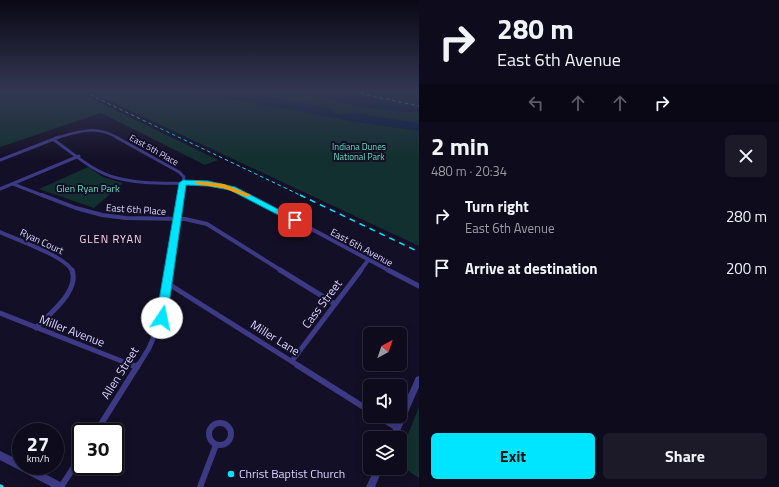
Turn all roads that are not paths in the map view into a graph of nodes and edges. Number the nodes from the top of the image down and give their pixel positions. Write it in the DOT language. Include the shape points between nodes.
graph roads {
  1 [pos="54,140"];
  2 [pos="79,156"];
  3 [pos="0,160"];
  4 [pos="183,183"];
  5 [pos="13,184"];
  6 [pos="0,189"];
  7 [pos="178,219"];
  8 [pos="0,232"];
  9 [pos="369,259"];
  10 [pos="167,283"];
  11 [pos="419,286"];
  12 [pos="335,304"];
  13 [pos="0,313"];
  14 [pos="36,328"];
  15 [pos="292,361"];
  16 [pos="137,367"];
  17 [pos="419,379"];
  18 [pos="363,407"];
  19 [pos="102,423"];
  20 [pos="389,423"];
  21 [pos="397,428"];
  22 [pos="396,431"];
  23 [pos="216,445"];
  24 [pos="0,455"];
  25 [pos="12,461"];
  26 [pos="72,470"];
  27 [pos="38,475"];
  28 [pos="376,475"];
  29 [pos="61,487"];
  30 [pos="200,487"];
  31 [pos="370,487"];
  1 -- 2 [label="street, East 6th Avenue"];
  1 -- 3 [label="street"];
  1 -- 4 [label="street, East 5th Place" via="88,129 105,131 179,172 184,177"];
  2 -- 4 [label="street, East 6th Avenue" via="105,173 118,178"];
  2 -- 5 [label="street"];
  4 -- 7 [label="street, Allen Street"];
  4 -- 9 [label="street, East 6th Avenue" via="216,184 238,190"];
  5 -- 6 [label="street"];
  5 -- 7 [label="street, East 6th Place" via="106,216"];
  7 -- 10 [label="street, Allen Street"];
  7 -- 12 [label="street, East 6th Place" via="194,220 213,227"];
  8 -- 14 [label="street, Ryan Court" via="61,259 74,271 71,290"];
  9 -- 11 [label="street, East 6th Avenue"];
  9 -- 12 [label="street, Cass Street"];
  10 -- 15 [label="street, Miller Lane"];
  10 -- 16 [label="street, Allen Street" via="164,309 158,327"];
  12 -- 15 [label="street, Cass Street"];
  13 -- 14 [label="street, Miller Avenue"];
  14 -- 16 [label="street, Miller Avenue"];
  15 -- 18 [label="street, Miller Lane"];
  16 -- 19 [label="street, Allen Street"];
  17 -- 21 [label="street"];
  20 -- 21 [label="street"];
  21 -- 22 [label="street"];
  23 -- 30 [label="street"];
  24 -- 25 [label="street"];
  26 -- 29 [label="street"];
  27 -- 29 [label="street"];
  28 -- 31 [label="street"];
}
